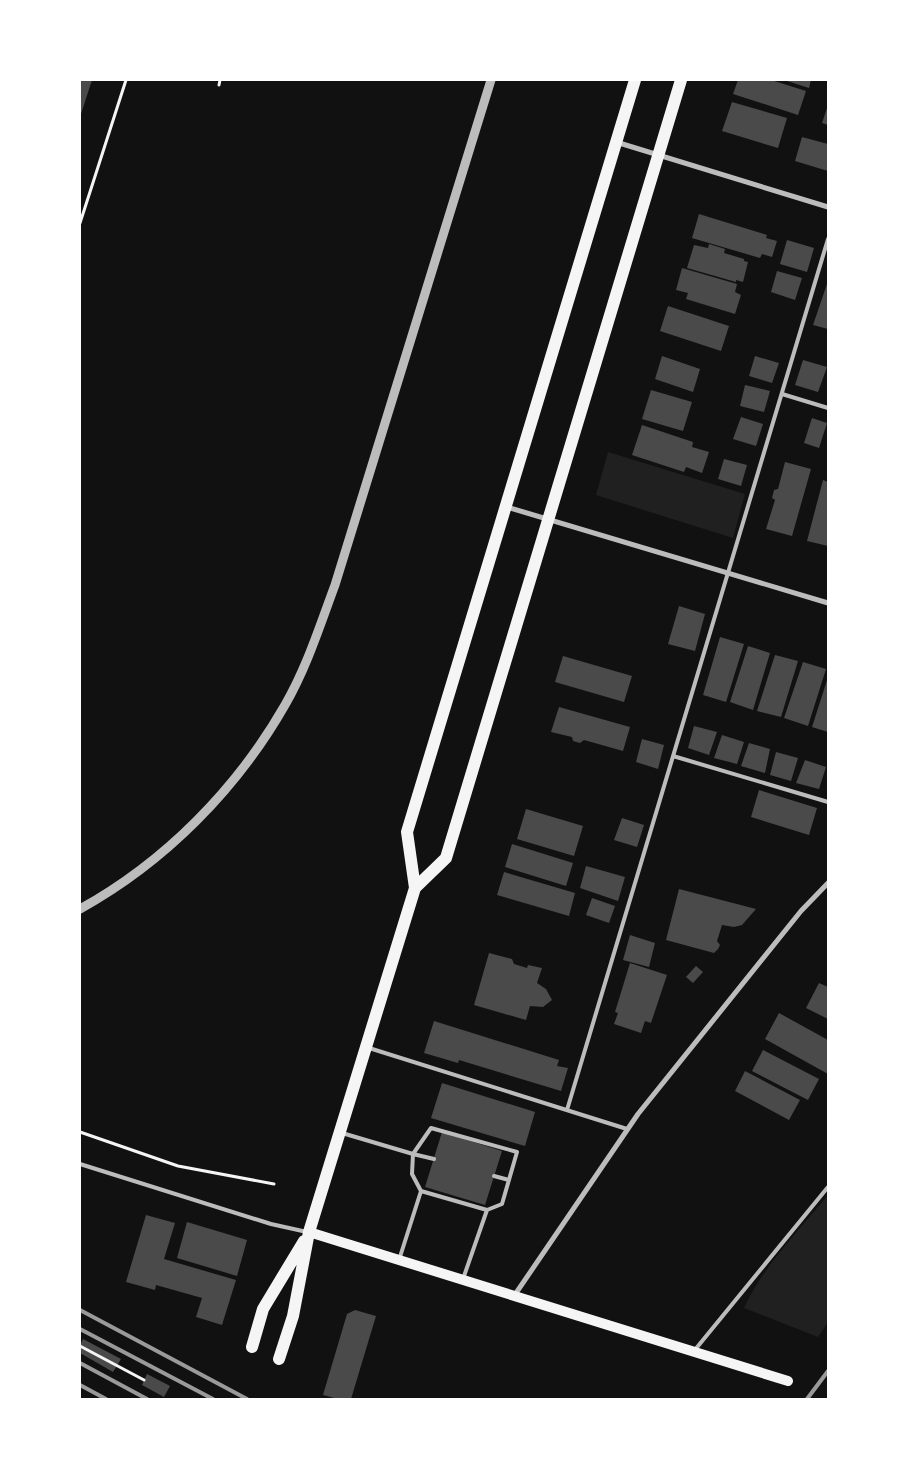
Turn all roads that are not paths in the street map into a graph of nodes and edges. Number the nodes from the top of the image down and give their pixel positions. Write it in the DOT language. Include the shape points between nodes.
graph roads {
  1 [pos="491,80"];
  2 [pos="635,80"];
  3 [pos="681,80"];
  4 [pos="616,142"];
  5 [pos="659,155"];
  6 [pos="828,207"];
  7 [pos="828,239"];
  8 [pos="782,394"];
  9 [pos="828,408"];
  10 [pos="507,507"];
  11 [pos="547,520"];
  12 [pos="728,572"];
  13 [pos="828,603"];
  14 [pos="673,756"];
  15 [pos="828,802"];
  16 [pos="828,883"];
  17 [pos="415,888"];
  18 [pos="80,909"];
  19 [pos="366,1047"];
  20 [pos="566,1110"];
  21 [pos="627,1129"];
  22 [pos="340,1132"];
  23 [pos="413,1154"];
  24 [pos="434,1159"];
  25 [pos="80,1164"];
  26 [pos="494,1176"];
  27 [pos="509,1180"];
  28 [pos="828,1187"];
  29 [pos="421,1191"];
  30 [pos="487,1210"];
  31 [pos="309,1232"];
  32 [pos="399,1261"];
  33 [pos="462,1281"];
  34 [pos="513,1297"];
  35 [pos="252,1347"];
  36 [pos="693,1353"];
  37 [pos="278,1359"];
  38 [pos="788,1381"];
  1 -- 18 [label="street" via="335,585 286,704 254,754 215,802 139,871"];
  2 -- 4 [label="main road"];
  3 -- 5 [label="main road"];
  4 -- 5 [label="street"];
  4 -- 10 [label="main road"];
  5 -- 6 [label="street"];
  5 -- 11 [label="main road"];
  7 -- 8 [label="lane"];
  8 -- 9 [label="lane"];
  8 -- 12 [label="lane"];
  10 -- 11 [label="street"];
  10 -- 17 [label="main road" via="408,832"];
  11 -- 12 [label="street"];
  11 -- 17 [label="main road" via="446,858"];
  12 -- 13 [label="street"];
  12 -- 14 [label="lane"];
  14 -- 15 [label="lane"];
  14 -- 20 [label="lane"];
  16 -- 21 [label="street"];
  17 -- 19 [label="main road"];
  19 -- 20 [label="lane"];
  19 -- 22 [label="main road"];
  20 -- 21 [label="lane"];
  21 -- 34 [label="street"];
  22 -- 23 [label="lane"];
  22 -- 31 [label="main road"];
  23 -- 24 [label="lane"];
  23 -- 27 [label="lane" via="431,1128 517,1152"];
  23 -- 29 [label="lane" via="412,1174"];
  25 -- 31 [label="lane" via="272,1224"];
  26 -- 27 [label="lane"];
  27 -- 30 [label="lane" via="502,1204"];
  28 -- 36 [label="lane"];
  29 -- 30 [label="lane"];
  29 -- 32 [label="lane"];
  30 -- 33 [label="lane"];
  31 -- 32 [label="main road"];
  31 -- 35 [label="main road" via="263,1309"];
  31 -- 37 [label="main road" via="292,1316"];
  32 -- 33 [label="main road"];
  33 -- 34 [label="main road"];
  34 -- 36 [label="main road"];
  36 -- 38 [label="main road"];
}
